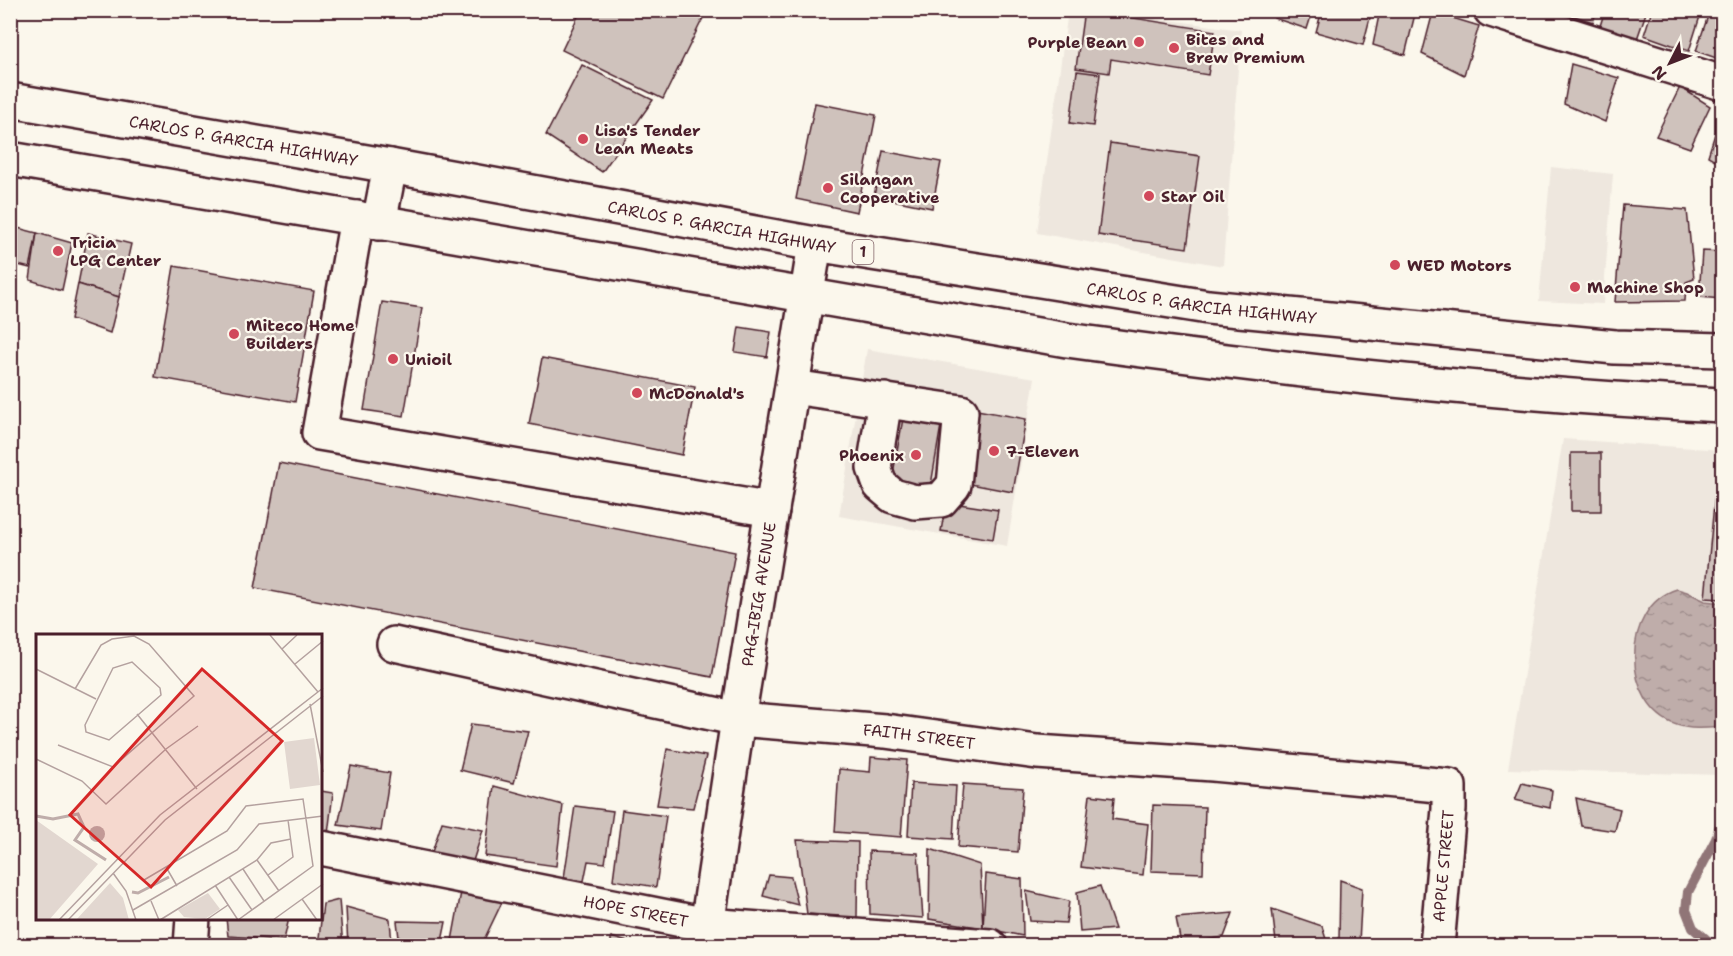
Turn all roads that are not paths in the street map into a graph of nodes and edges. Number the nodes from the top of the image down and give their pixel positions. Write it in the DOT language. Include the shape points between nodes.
graph roads {
  1 [pos="1505,13"];
  2 [pos="1722,83"];
  3 [pos="10,100"];
  4 [pos="10,159"];
  5 [pos="390,166"];
  6 [pos="368,221"];
  7 [pos="815,244"];
  8 [pos="807,297"];
  9 [pos="1208,307"];
  10 [pos="1722,350"];
  11 [pos="1206,360"];
  12 [pos="793,387"];
  13 [pos="885,400"];
  14 [pos="1722,405"];
  15 [pos="772,510"];
  16 [pos="394,644"];
  17 [pos="738,719"];
  18 [pos="1449,786"];
  19 [pos="322,848"];
  20 [pos="193,920"];
  21 [pos="706,935"];
  22 [pos="191,945"];
  23 [pos="990,945"];
  24 [pos="1437,945"];
  1 -- 2 [label="main road"];
  3 -- 5 [label="main road, CARLOS P. GARCIA HIGHWAY / 1"];
  4 -- 6 [label="main road"];
  5 -- 6 [label="main road"];
  5 -- 7 [label="main road, CARLOS P. GARCIA HIGHWAY / 1"];
  6 -- 8 [label="main road"];
  6 -- 15 [label="main road" via="319,433"];
  7 -- 8 [label="main road, PAG-IBIG AVENUE"];
  7 -- 9 [label="main road, CARLOS P. GARCIA HIGHWAY / 1"];
  8 -- 11 [label="main road"];
  8 -- 12 [label="main road, PAG-IBIG AVENUE"];
  9 -- 10 [label="main road, CARLOS P. GARCIA HIGHWAY / 1" via="1616,347"];
  9 -- 11 [label="main road"];
  11 -- 14 [label="main road" via="1506,392"];
  12 -- 13 [label="main road"];
  12 -- 15 [label="main road, PAG-IBIG AVENUE"];
  15 -- 17 [label="main road, PAG-IBIG AVENUE"];
  16 -- 17 [label="main road, FAITH STREET"];
  17 -- 18 [label="main road, FAITH STREET" via="885,731 1037,752"];
  17 -- 21 [label="main road, PAG-IBIG AVENUE"];
  18 -- 24 [label="main road, APPLE STREET"];
  19 -- 21 [label="main road, HOPE STREET"];
  20 -- 22 [label="main road"];
  21 -- 23 [label="main road, HOPE STREET"];
}
